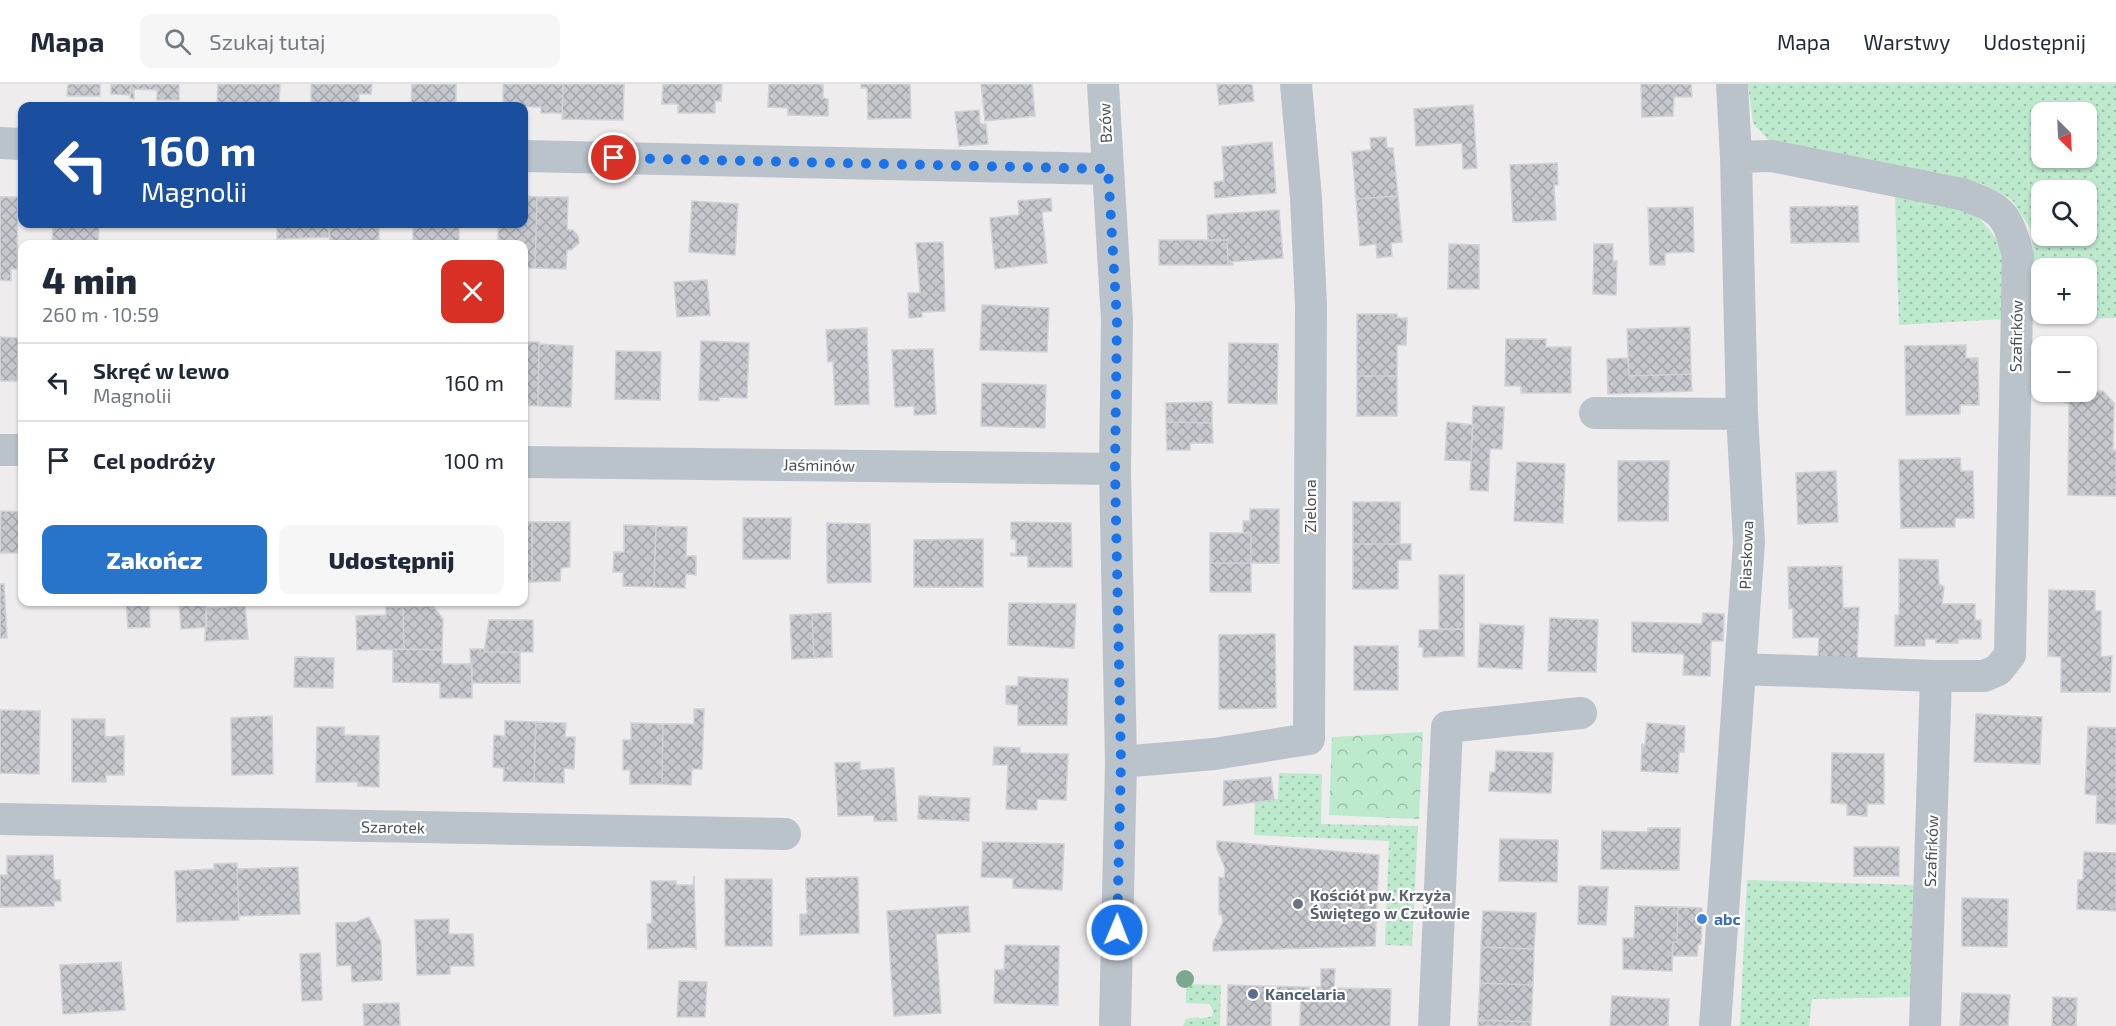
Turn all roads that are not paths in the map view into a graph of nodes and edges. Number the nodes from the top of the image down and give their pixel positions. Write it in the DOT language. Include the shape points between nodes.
graph roads {
  1 [pos="1103,84"];
  2 [pos="1296,84"];
  3 [pos="1731,84"];
  4 [pos="0,143"];
  5 [pos="18,144"];
  6 [pos="528,156"];
  7 [pos="1736,157"];
  8 [pos="1108,169"];
  9 [pos="1595,413"];
  10 [pos="1742,414"];
  11 [pos="0,450"];
  12 [pos="18,450"];
  13 [pos="528,462"];
  14 [pos="1115,469"];
  15 [pos="1740,669"];
  16 [pos="1936,676"];
  17 [pos="1581,713"];
  18 [pos="1121,762"];
  19 [pos="0,819"];
  20 [pos="785,834"];
  21 [pos="1115,1026"];
  22 [pos="1434,1026"];
  23 [pos="1715,1026"];
  24 [pos="1925,1026"];
  1 -- 8 [label="street, Bzów"];
  2 -- 18 [label="street, Zielona" via="1311,305 1309,739 1214,754"];
  3 -- 7 [label="street, Piaskowa"];
  4 -- 5 [label="street"];
  6 -- 8 [label="street"];
  7 -- 10 [label="street, Piaskowa"];
  7 -- 16 [label="street, Szafirków" via="1772,156 1960,194 1989,203 2003,216 2013,235 2018,256 2010,656 1998,670 1984,676"];
  8 -- 14 [label="street, Bzów" via="1117,320"];
  9 -- 10 [label="street"];
  10 -- 15 [label="street, Piaskowa" via="1749,542"];
  11 -- 12 [label="street"];
  13 -- 14 [label="street, Jaśminów"];
  14 -- 18 [label="street, Bzów"];
  15 -- 16 [label="street, Szafirków"];
  15 -- 23 [label="street, Piaskowa"];
  16 -- 24 [label="street, Szafirków"];
  17 -- 22 [label="street" via="1447,727"];
  18 -- 21 [label="street, Bzów"];
  19 -- 20 [label="street, Szarotek"];
}
